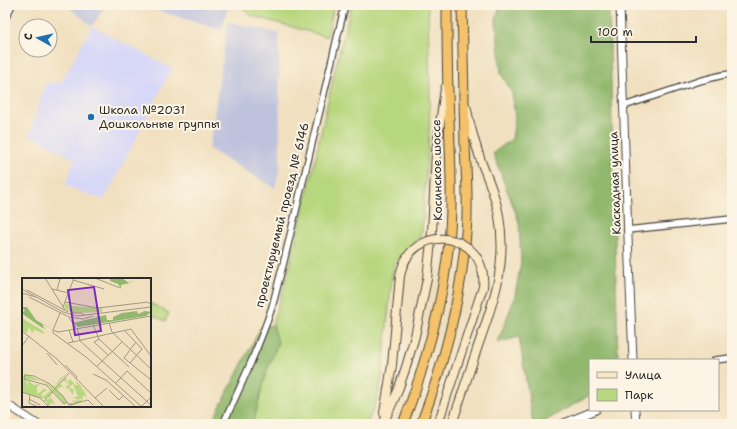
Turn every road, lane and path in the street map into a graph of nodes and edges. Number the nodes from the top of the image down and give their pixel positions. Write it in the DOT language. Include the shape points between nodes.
graph roads {
  1 [pos="12,5"];
  2 [pos="344,5"];
  3 [pos="447,5"];
  4 [pos="462,5"];
  5 [pos="620,5"];
  6 [pos="5,19"];
  7 [pos="447,50"];
  8 [pos="732,74"];
  9 [pos="464,92"];
  10 [pos="624,106"];
  11 [pos="732,219"];
  12 [pos="627,230"];
  13 [pos="732,358"];
  14 [pos="633,359"];
  15 [pos="719,360"];
  16 [pos="5,403"];
  17 [pos="594,411"];
  18 [pos="635,411"];
  19 [pos="452,423"];
  20 [pos="37,424"];
  21 [pos="223,424"];
  22 [pos="382,424"];
  23 [pos="403,424"];
  24 [pos="421,424"];
  25 [pos="438,424"];
  26 [pos="562,424"];
  27 [pos="636,424"];
  1 -- 6 [label="street"];
  2 -- 21 [label="street, проектируемый проезд № 6146" via="272,307 257,348"];
  3 -- 7 [label="highway, Косинское шоссе"];
  4 -- 9 [label="highway"];
  5 -- 10 [label="street, Каскадная улица"];
  7 -- 22 [label="main road" via="427,280 406,367 397,394"];
  7 -- 23 [label="highway, Косинское шоссе" via="452,189 448,252 430,347"];
  8 -- 10 [label="street" via="699,81"];
  9 -- 19 [label="main road" via="475,143 499,215 502,254 492,304"];
  9 -- 24 [label="highway" via="468,193 460,284 445,356"];
  10 -- 12 [label="street, Каскадная улица"];
  11 -- 12 [label="street"];
  12 -- 14 [label="street, Каскадная улица"];
  13 -- 15 [label="street"];
  16 -- 20 [label="street"];
  17 -- 26 [label="street"];
  18 -- 27 [label="street"];
  22 -- 25 [label="main road, bridge" via="392,365 403,266 421,244 446,238 463,244 474,254 482,267 483,287"];
}
